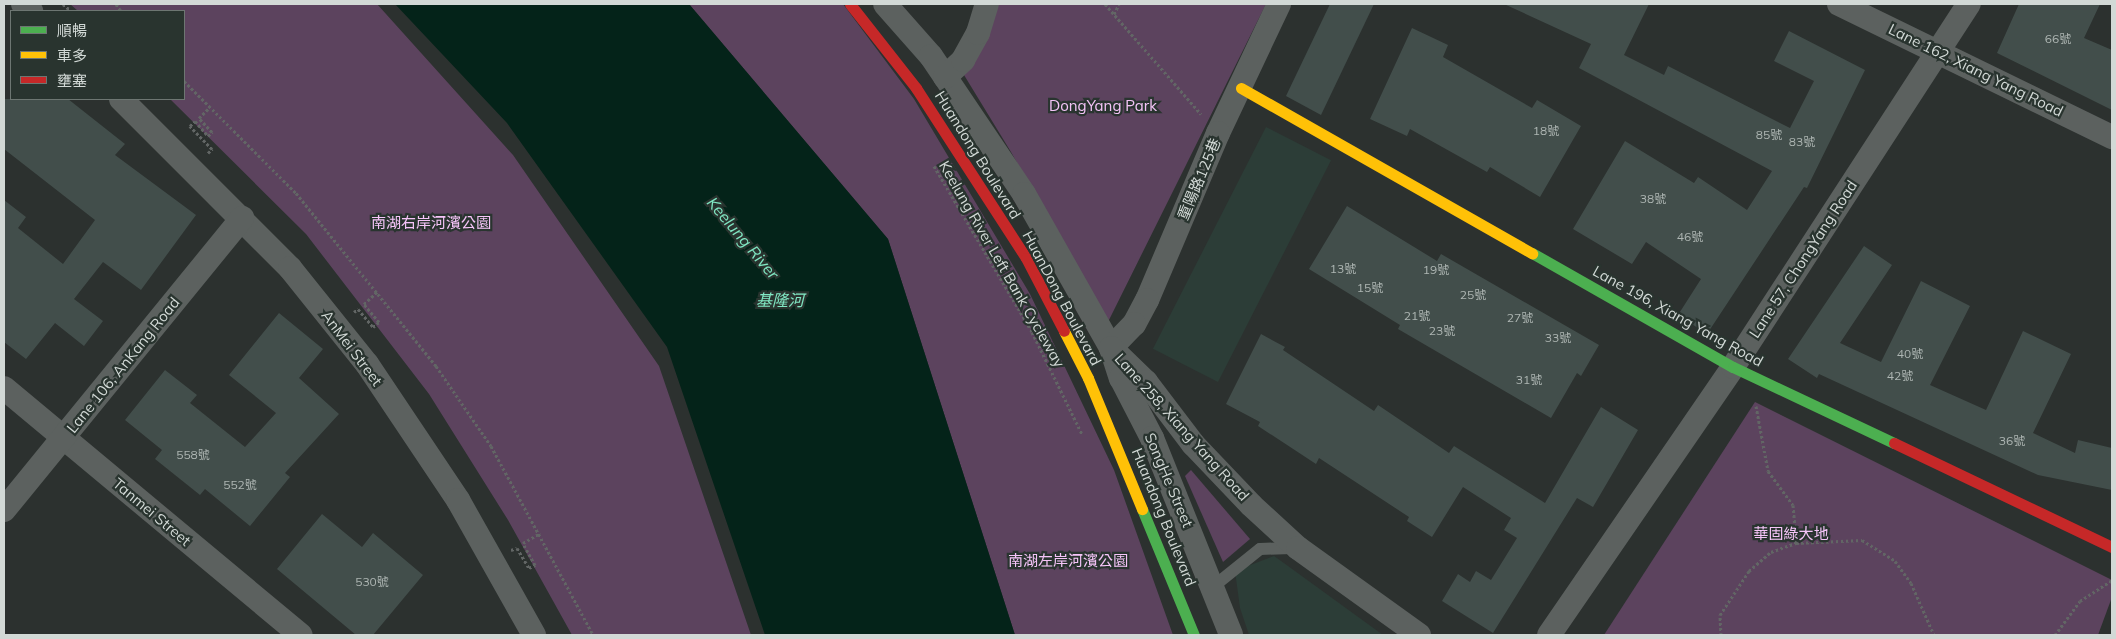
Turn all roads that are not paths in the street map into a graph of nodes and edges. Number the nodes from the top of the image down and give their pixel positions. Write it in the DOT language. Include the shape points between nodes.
graph roads {
  1 [pos="851,4"];
  2 [pos="885,4"];
  3 [pos="987,4"];
  4 [pos="1279,4"];
  5 [pos="1839,4"];
  6 [pos="1969,4"];
  7 [pos="1937,52"];
  8 [pos="945,77"];
  9 [pos="1241,88"];
  10 [pos="122,100"];
  11 [pos="2112,137"];
  12 [pos="242,218"];
  13 [pos="1111,348"];
  14 [pos="1733,367"];
  15 [pos="4,388"];
  16 [pos="64,439"];
  17 [pos="4,510"];
  18 [pos="1298,548"];
  19 [pos="2112,548"];
  20 [pos="1214,586"];
  21 [pos="300,635"];
  22 [pos="534,635"];
  23 [pos="1195,635"];
  24 [pos="1231,635"];
  25 [pos="1419,635"];
  26 [pos="1549,635"];
  1 -- 23 [label="main road, Huandong Boulevard" via="914,82 1023,255 1102,409"];
  2 -- 8 [label="street, SongHe Street"];
  3 -- 8 [label="street" via="978,33 963,60"];
  4 -- 9 [label="street, 重陽路125巷"];
  5 -- 7 [label="street, Lane 162, Xiang Yang Road"];
  6 -- 7 [label="street, Lane 57, ChongYang Road"];
  7 -- 11 [label="street, Lane 162, Xiang Yang Road"];
  7 -- 14 [label="street, Lane 57, ChongYang Road"];
  8 -- 13 [label="street, SongHe Street" via="1024,194"];
  9 -- 13 [label="street, 重陽路125巷" via="1218,133 1147,300 1134,324"];
  9 -- 14 [label="main road, Lane 196, Xiang Yang Road"];
  10 -- 12 [label="street, AnMei Street"];
  12 -- 16 [label="street, Lane 106, AnKang Road"];
  12 -- 22 [label="street, AnMei Street" via="290,268 367,364 458,500"];
  13 -- 18 [label="street, Lane 258, Xiang Yang Road" via="1146,382 1193,444 1251,505"];
  13 -- 20 [label="street, SongHe Street" via="1121,378 1152,438"];
  14 -- 19 [label="main road, Lane 196, Xiang Yang Road"];
  14 -- 26 [label="street, Lane 57, ChongYang Road"];
  15 -- 16 [label="street, Tanmei Street"];
  16 -- 17 [label="street, Lane 106, AnKang Road"];
  16 -- 21 [label="street, Tanmei Street"];
  18 -- 20 [label="lane" via="1260,549"];
  18 -- 25 [label="street, Lane 258, Xiang Yang Road"];
  20 -- 24 [label="street, SongHe Street"];
}
